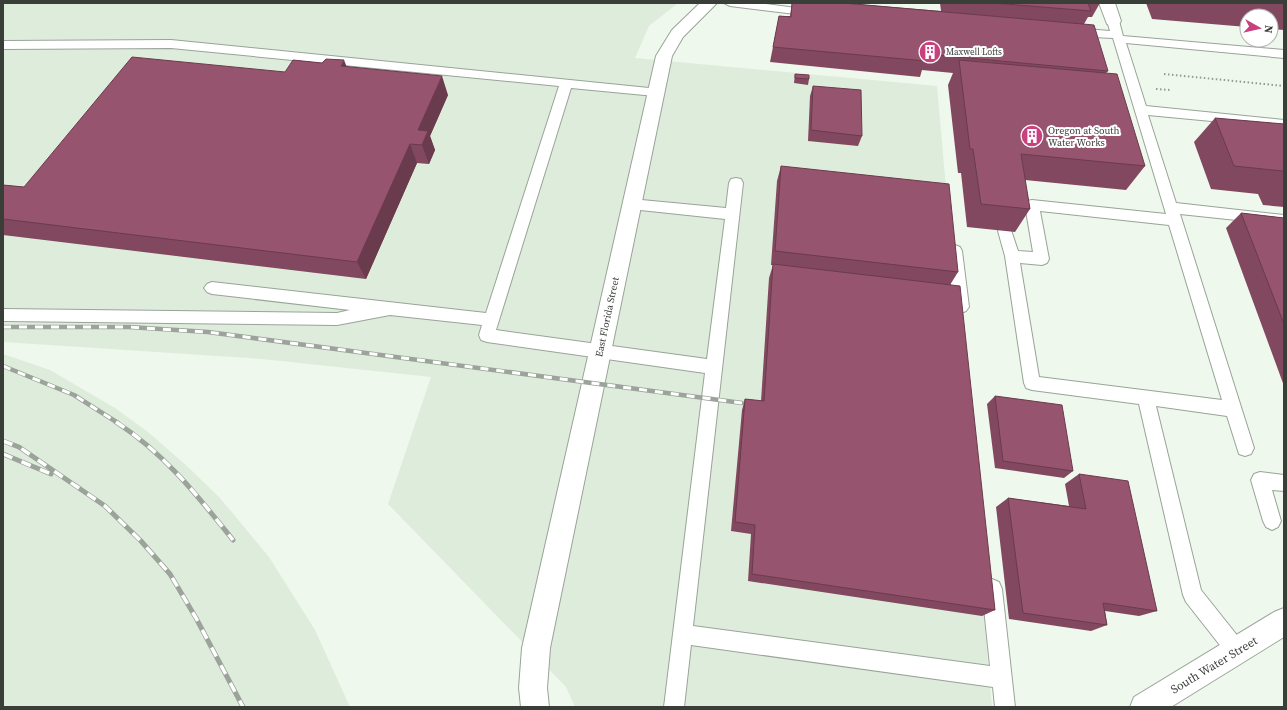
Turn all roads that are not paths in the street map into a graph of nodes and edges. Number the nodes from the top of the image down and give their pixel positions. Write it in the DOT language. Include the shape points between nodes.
graph roads {
  1 [pos="709,3"];
  2 [pos="730,3"];
  3 [pos="1107,3"];
  4 [pos="827,14"];
  5 [pos="1116,32"];
  6 [pos="1060,34"];
  7 [pos="3,45"];
  8 [pos="1284,54"];
  9 [pos="566,83"];
  10 [pos="656,92"];
  11 [pos="1140,110"];
  12 [pos="1284,124"];
  13 [pos="736,183"];
  14 [pos="632,204"];
  15 [pos="732,214"];
  16 [pos="1172,214"];
  17 [pos="1284,220"];
  18 [pos="1005,231"];
  19 [pos="953,234"];
  20 [pos="1012,256"];
  21 [pos="212,288"];
  22 [pos="391,308"];
  23 [pos="3,315"];
  24 [pos="492,320"];
  25 [pos="963,327"];
  26 [pos="600,351"];
  27 [pos="714,367"];
  28 [pos="1146,398"];
  29 [pos="1233,409"];
  30 [pos="1245,448"];
  31 [pos="1284,483"];
  32 [pos="1272,521"];
  33 [pos="991,576"];
  34 [pos="1284,622"];
  35 [pos="682,634"];
  36 [pos="1237,651"];
  37 [pos="1002,678"];
  38 [pos="536,707"];
  39 [pos="674,707"];
  40 [pos="1005,707"];
  41 [pos="1144,707"];
  1 -- 10 [label="street, East Florida Street" via="669,42"];
  2 -- 4 [label="lane"];
  3 -- 5 [label="street"];
  5 -- 6 [label="lane"];
  5 -- 8 [label="lane"];
  5 -- 11 [label="lane"];
  7 -- 9 [label="lane" via="171,44"];
  9 -- 10 [label="lane"];
  9 -- 24 [label="lane"];
  10 -- 14 [label="street, East Florida Street"];
  11 -- 12 [label="lane"];
  11 -- 16 [label="lane"];
  13 -- 15 [label="lane"];
  14 -- 15 [label="lane"];
  14 -- 26 [label="street, East Florida Street"];
  15 -- 27 [label="lane"];
  16 -- 17 [label="lane"];
  16 -- 20 [label="lane" via="1032,205 1042,260"];
  16 -- 29 [label="lane"];
  18 -- 20 [label="lane"];
  19 -- 25 [label="lane"];
  20 -- 28 [label="lane" via="1032,383"];
  21 -- 22 [label="lane"];
  22 -- 23 [label="lane" via="337,319"];
  22 -- 24 [label="lane"];
  24 -- 26 [label="lane" via="487,335"];
  26 -- 27 [label="lane"];
  26 -- 38 [label="street, East Florida Street" via="536,648 533,688"];
  27 -- 35 [label="lane"];
  28 -- 29 [label="lane"];
  28 -- 36 [label="lane" via="1193,596"];
  29 -- 30 [label="lane"];
  31 -- 32 [label="lane" via="1260,480"];
  33 -- 37 [label="lane"];
  34 -- 36 [label="street, South Water Street"];
  35 -- 37 [label="lane"];
  35 -- 39 [label="lane"];
  36 -- 41 [label="street, South Water Street"];
  37 -- 40 [label="lane"];
}
